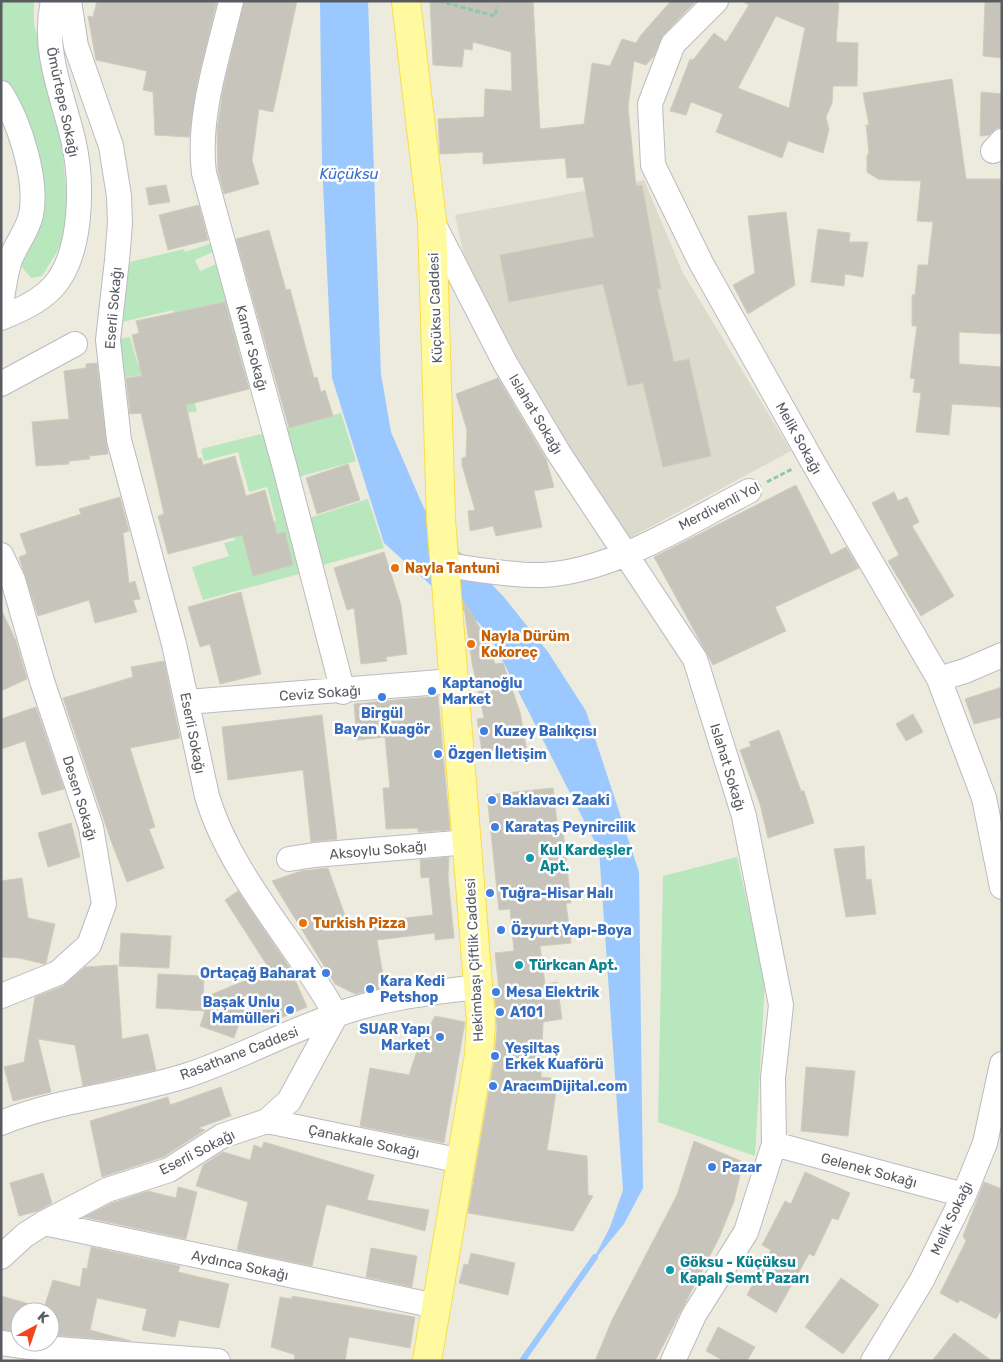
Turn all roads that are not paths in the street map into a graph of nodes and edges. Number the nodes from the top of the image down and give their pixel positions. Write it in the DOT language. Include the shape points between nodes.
graph roads {
  1 [pos="53,1"];
  2 [pos="69,1"];
  3 [pos="231,1"];
  4 [pos="406,1"];
  5 [pos="716,1"];
  6 [pos="1,93"];
  7 [pos="432,221"];
  8 [pos="1,306"];
  9 [pos="1,318"];
  10 [pos="75,344"];
  11 [pos="1,384"];
  12 [pos="749,491"];
  13 [pos="627,554"];
  14 [pos="1,555"];
  15 [pos="445,565"];
  16 [pos="449,616"];
  17 [pos="1002,655"];
  18 [pos="939,679"];
  19 [pos="453,682"];
  20 [pos="343,692"];
  21 [pos="186,702"];
  22 [pos="468,842"];
  23 [pos="288,859"];
  24 [pos="1002,886"];
  25 [pos="477,987"];
  26 [pos="1,996"];
  27 [pos="336,1015"];
  28 [pos="1002,1064"];
  29 [pos="267,1121"];
  30 [pos="1,1123"];
  31 [pos="774,1144"];
  32 [pos="462,1161"];
  33 [pos="964,1195"];
  34 [pos="44,1223"];
  35 [pos="1,1256"];
  36 [pos="436,1306"];
  37 [pos="1,1343"];
  38 [pos="218,1361"];
  39 [pos="427,1361"];
  40 [pos="673,1361"];
  41 [pos="873,1361"];
  1 -- 9 [label="street, Ömürtepe Sokağı" via="50,54 74,142 77,167 75,239 54,286 30,304"];
  2 -- 21 [label="street, Eserli Sokağı" via="76,46 111,146 119,196 118,251 108,340 119,440 174,644"];
  3 -- 20 [label="street, Kamer Sokağı" via="207,104 204,174"];
  4 -- 7 [label="main road, Küçüksu Caddesi"];
  5 -- 18 [label="street, Melik Sokağı" via="673,44 653,95 650,104 653,165 701,263"];
  6 -- 8 [label="street" via="25,153 33,199 25,232 10,260"];
  7 -- 13 [label="street, Islahat Sokağı" via="505,363 558,452"];
  7 -- 15 [label="main road, Küçüksu Caddesi"];
  10 -- 11 [label="street"];
  12 -- 13 [label="street, Merdivenli Yol"];
  13 -- 15 [label="street, Merdivenli Yol" via="583,569 544,575"];
  13 -- 31 [label="street, Islahat Sokağı" via="695,659 744,816 781,1005 773,1078"];
  14 -- 26 [label="street, Desen Sokağı" via="13,580 42,681 91,827 104,904 89,945 58,973"];
  15 -- 16 [label="main road, Küçüksu Caddesi"];
  16 -- 19 [label="main road, Hekimbaşı Çiftlik Caddesi"];
  17 -- 18 [label="street"];
  18 -- 24 [label="street, Melik Sokağı" via="984,798"];
  19 -- 20 [label="street, Ceviz Sokağı"];
  19 -- 22 [label="main road, Hekimbaşı Çiftlik Caddesi"];
  20 -- 21 [label="street, Ceviz Sokağı"];
  21 -- 27 [label="street, Eserli Sokağı" via="207,796 229,851"];
  22 -- 23 [label="street, Aksoylu Sokağı"];
  22 -- 25 [label="main road, Hekimbaşı Çiftlik Caddesi"];
  25 -- 27 [label="street, Rasathane Caddesi" via="406,996"];
  25 -- 32 [label="main road, Hekimbaşı Çiftlik Caddesi" via="481,1022 479,1055"];
  27 -- 29 [label="street, Eserli Sokağı" via="289,1101"];
  27 -- 30 [label="street, Rasathane Caddesi" via="250,1052 183,1076 30,1111"];
  28 -- 33 [label="street, Melik Sokağı" via="985,1144"];
  29 -- 32 [label="street, Çanakkale Sokağı"];
  29 -- 34 [label="street, Eserli Sokağı" via="222,1136 169,1170 107,1190"];
  31 -- 33 [label="street, Gelenek Sokağı"];
  31 -- 40 [label="street, Islahat Sokağı" via="746,1232 694,1315"];
  32 -- 36 [label="main road, Hekimbaşı Çiftlik Caddesi"];
  33 -- 41 [label="street, Melik Sokağı" via="922,1280"];
  34 -- 35 [label="street, Eserli Sokağı"];
  34 -- 36 [label="street, Aydınca Sokağı"];
  36 -- 39 [label="main road, Hekimbaşı Çiftlik Caddesi"];
  37 -- 38 [label="street" via="30,1348"];
}
